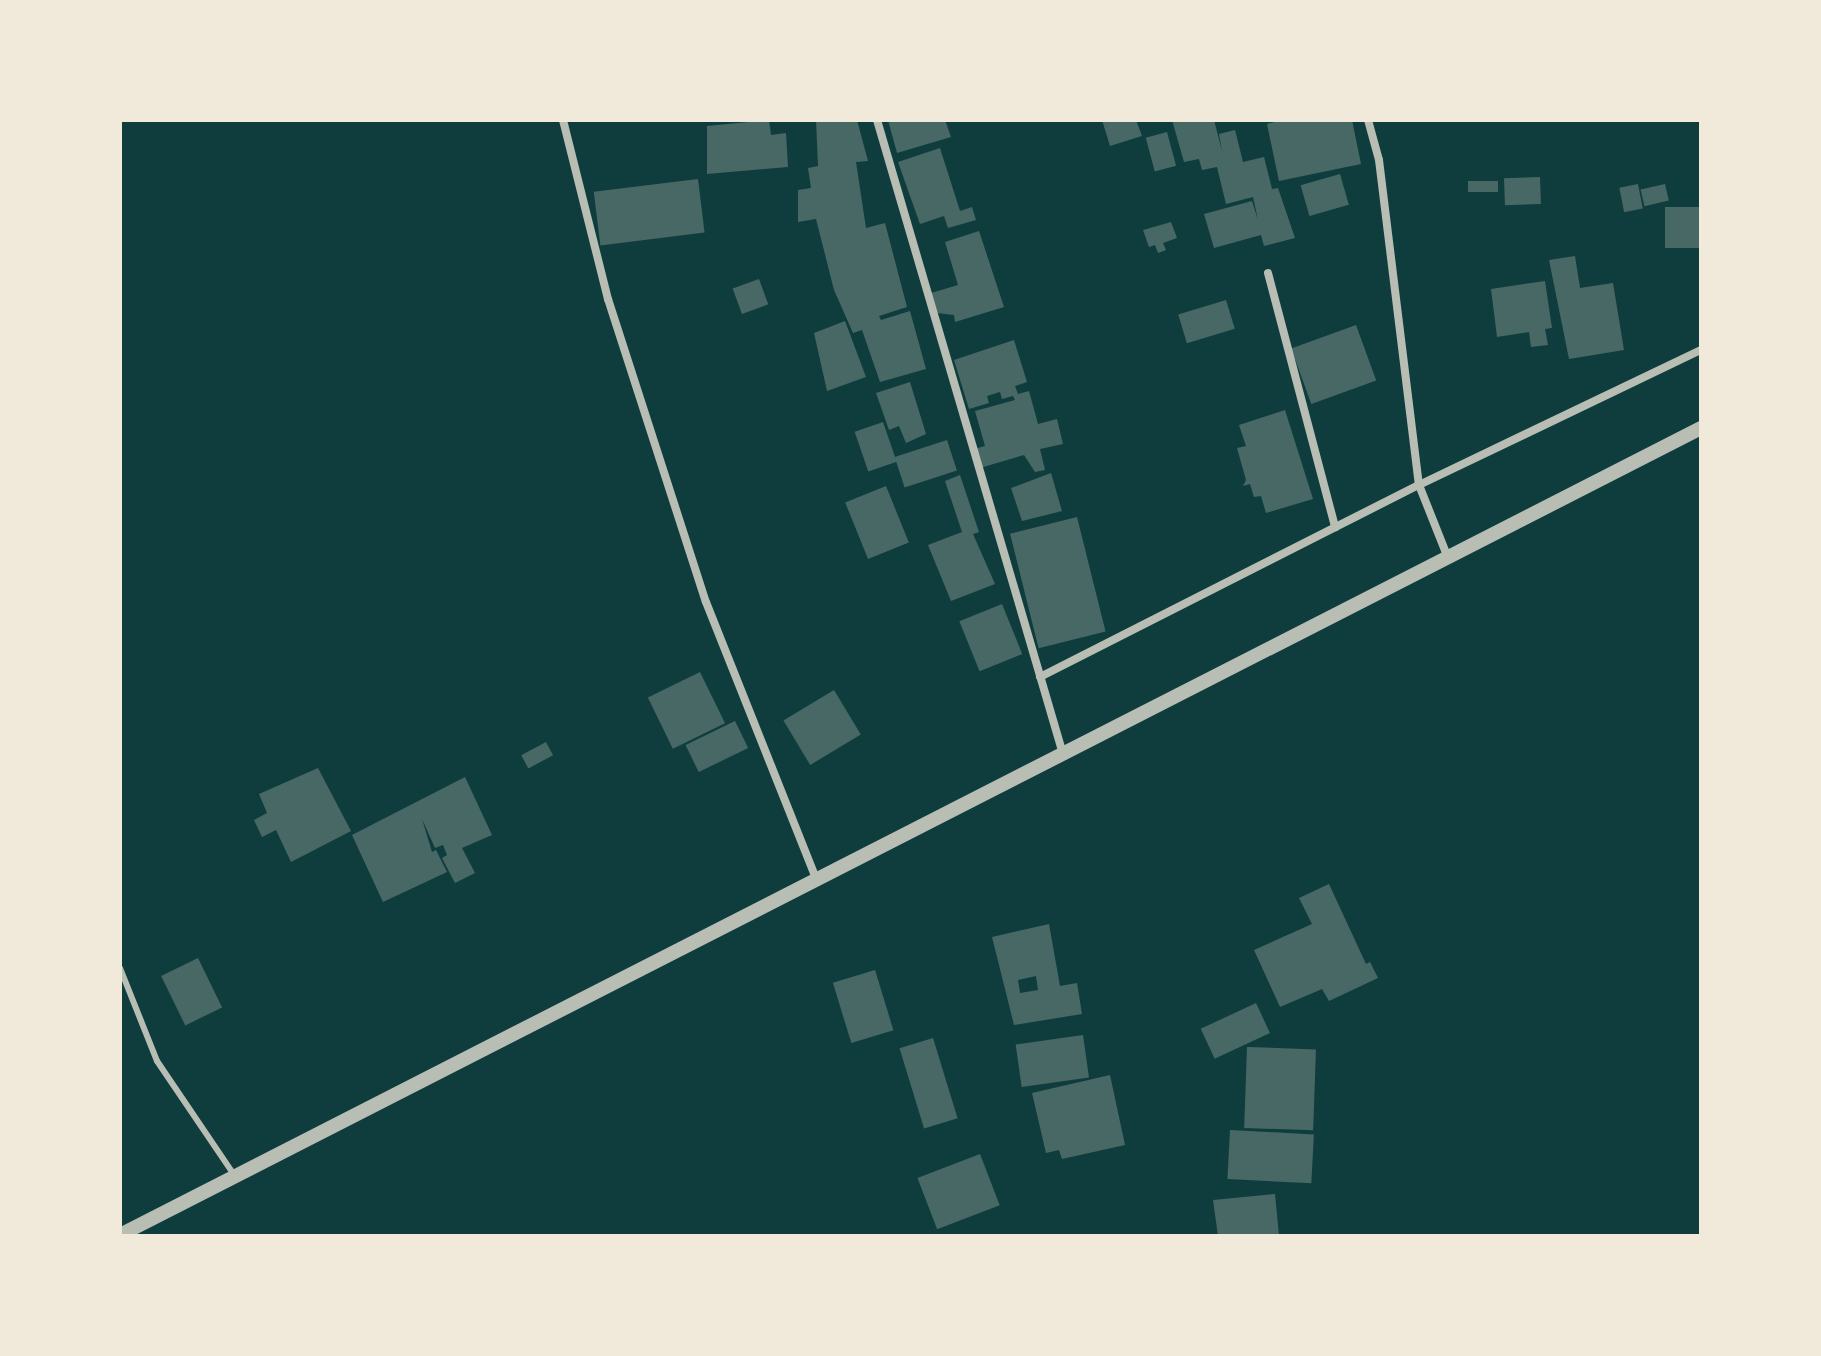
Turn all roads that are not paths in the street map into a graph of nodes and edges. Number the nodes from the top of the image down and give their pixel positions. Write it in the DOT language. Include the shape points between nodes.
graph roads {
  1 [pos="563,120"];
  2 [pos="877,120"];
  3 [pos="1368,120"];
  4 [pos="1268,273"];
  5 [pos="1701,350"];
  6 [pos="1701,428"];
  7 [pos="1419,485"];
  8 [pos="1335,527"];
  9 [pos="1448,558"];
  10 [pos="1040,677"];
  11 [pos="1063,754"];
  12 [pos="816,879"];
  13 [pos="120,968"];
  14 [pos="235,1176"];
  15 [pos="120,1235"];
  1 -- 12 [label="street" via="608,299 706,602"];
  2 -- 10 [label="street"];
  3 -- 7 [label="street" via="1379,160"];
  4 -- 8 [label="street"];
  5 -- 7 [label="street"];
  6 -- 9 [label="street"];
  7 -- 8 [label="street"];
  7 -- 9 [label="street"];
  8 -- 10 [label="street"];
  9 -- 11 [label="street"];
  10 -- 11 [label="street"];
  11 -- 12 [label="street"];
  12 -- 14 [label="street"];
  13 -- 14 [label="lane" via="157,1061"];
  14 -- 15 [label="street"];
}
